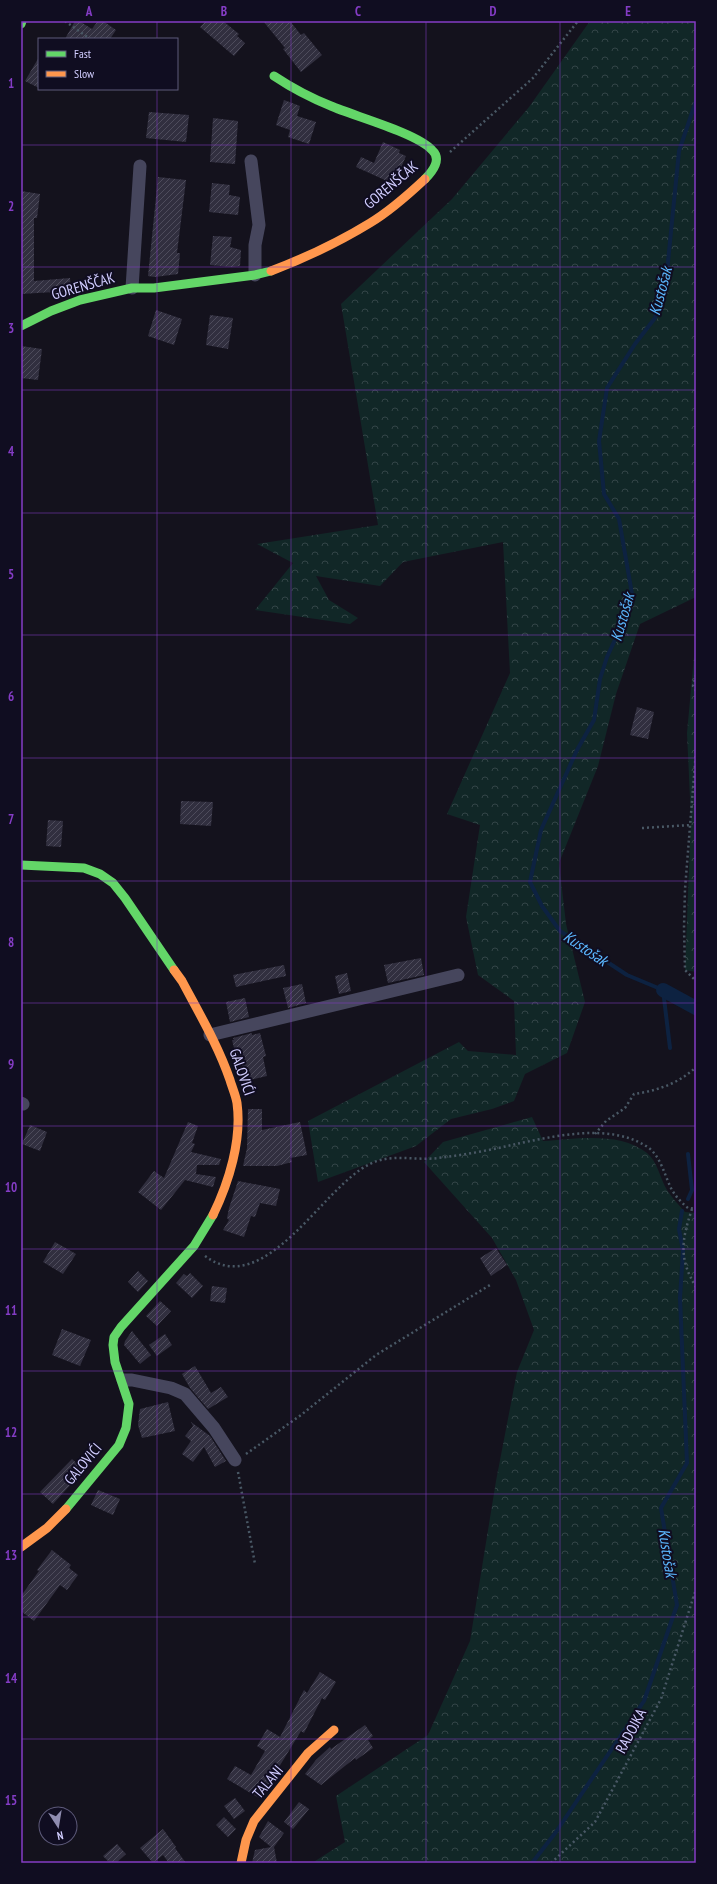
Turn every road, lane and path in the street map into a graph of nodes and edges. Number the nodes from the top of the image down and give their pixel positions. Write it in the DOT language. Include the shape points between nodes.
graph roads {
  1 [pos="22,21"];
  2 [pos="65,21"];
  3 [pos="578,21"];
  4 [pos="21,24"];
  5 [pos="89,38"];
  6 [pos="274,76"];
  7 [pos="251,161"];
  8 [pos="436,164"];
  9 [pos="140,166"];
  10 [pos="255,275"];
  11 [pos="132,288"];
  12 [pos="21,326"];
  13 [pos="696,675"];
  14 [pos="696,691"];
  15 [pos="696,751"];
  16 [pos="690,825"];
  17 [pos="642,828"];
  18 [pos="21,864"];
  19 [pos="458,975"];
  20 [pos="696,981"];
  21 [pos="210,1035"];
  22 [pos="696,1067"];
  23 [pos="595,1134"];
  24 [pos="692,1209"];
  25 [pos="696,1209"];
  26 [pos="194,1246"];
  27 [pos="490,1285"];
  28 [pos="696,1287"];
  29 [pos="123,1380"];
  30 [pos="235,1460"];
  31 [pos="21,1547"];
  32 [pos="255,1564"];
  33 [pos="696,1589"];
  34 [pos="334,1730"];
  35 [pos="241,1863"];
  36 [pos="551,1863"];
  1 -- 4 [label="street"];
  2 -- 5 [label="path"];
  3 -- 8 [label="path" via="533,78"];
  6 -- 8 [label="street, GORENŠČAK" via="299,92 330,106 417,138 433,150"];
  7 -- 10 [label="street" via="259,225 254,252"];
  8 -- 10 [label="street, GORENŠČAK" via="432,172 410,194 371,223 301,259"];
  9 -- 11 [label="street, GORENŠČAK"];
  10 -- 11 [label="street, GORENŠČAK" via="154,288"];
  11 -- 12 [label="street, GORENŠČAK" via="70,303"];
  13 -- 14 [label="path" via="693,686"];
  15 -- 16 [label="path"];
  16 -- 17 [label="path"];
  16 -- 20 [label="path" via="684,928 685,970"];
  18 -- 21 [label="street, GALOVIĆI" via="84,868 100,874 113,883 174,969"];
  19 -- 21 [label="street"];
  21 -- 26 [label="street, GALOVIĆI" via="222,1058 235,1094 238,1111 237,1139 221,1199"];
  22 -- 23 [label="path" via="672,1083 649,1092 634,1094 625,1108 606,1121"];
  23 -- 24 [label="path" via="623,1136 647,1146 657,1158 672,1190 688,1208"];
  23 -- 26 [label="path" via="548,1137 440,1158 389,1158 376,1161 356,1172 297,1232 256,1262 239,1267 225,1267 212,1261"];
  24 -- 25 [label="path"];
  24 -- 28 [label="path" via="685,1227 684,1246 687,1269"];
  26 -- 29 [label="street, GALOVIĆI" via="114,1337 113,1355"];
  27 -- 30 [label="path" via="376,1355 297,1419"];
  29 -- 30 [label="street" via="170,1388 185,1394 214,1428"];
  29 -- 31 [label="street, GALOVIĆI" via="129,1414 125,1433 118,1448 102,1463 86,1487 50,1526"];
  30 -- 32 [label="path"];
  33 -- 36 [label="path, RADOJKA" via="657,1706 596,1822"];
  34 -- 35 [label="street, TALANI" via="308,1753 254,1821 246,1840"];
}
